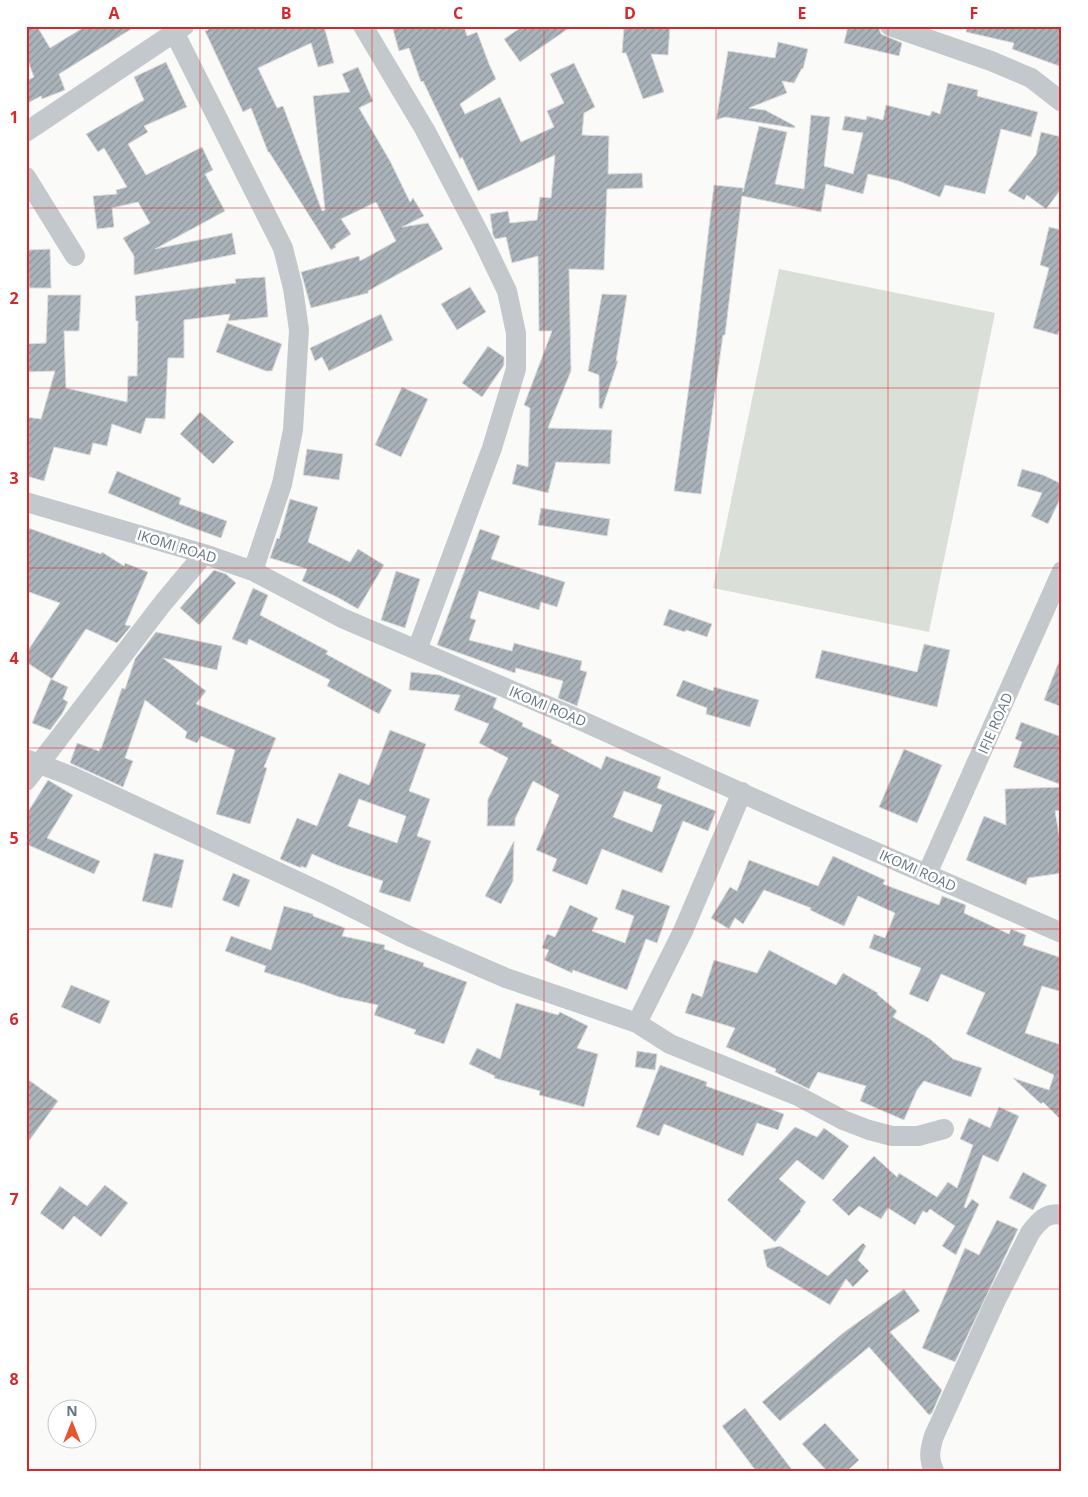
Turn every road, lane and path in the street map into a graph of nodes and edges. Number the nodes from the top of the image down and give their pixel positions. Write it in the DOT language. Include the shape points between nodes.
graph roads {
  1 [pos="363,26"];
  2 [pos="890,26"];
  3 [pos="177,28"];
  4 [pos="1062,102"];
  5 [pos="26,132"];
  6 [pos="26,177"];
  7 [pos="75,256"];
  8 [pos="26,502"];
  9 [pos="204,554"];
  10 [pos="253,571"];
  11 [pos="1062,571"];
  12 [pos="417,650"];
  13 [pos="33,762"];
  14 [pos="26,781"];
  15 [pos="742,792"];
  16 [pos="926,874"];
  17 [pos="1062,933"];
  18 [pos="637,1023"];
  19 [pos="944,1129"];
  20 [pos="1062,1215"];
  21 [pos="934,1471"];
  1 -- 12 [label="street" via="425,130 482,239 507,291 516,333 516,370 492,448"];
  2 -- 4 [label="street" via="1032,78"];
  3 -- 5 [label="street"];
  3 -- 10 [label="street" via="283,248 299,330 293,430 282,484"];
  6 -- 7 [label="street"];
  8 -- 9 [label="street, IKOMI ROAD"];
  9 -- 10 [label="street, IKOMI ROAD"];
  9 -- 13 [label="street"];
  10 -- 12 [label="street, IKOMI ROAD" via="342,618"];
  11 -- 16 [label="street, IFIE ROAD"];
  12 -- 15 [label="street, IKOMI ROAD"];
  13 -- 14 [label="street"];
  13 -- 18 [label="street" via="79,780 409,936 497,974"];
  15 -- 16 [label="street, IKOMI ROAD"];
  15 -- 18 [label="street" via="683,931"];
  16 -- 17 [label="street, IKOMI ROAD"];
  18 -- 19 [label="street" via="670,1044 798,1096 869,1130 892,1136 918,1136"];
  20 -- 21 [label="street" via="1049,1215 1030,1233 995,1302 934,1436 929,1453"];
}
